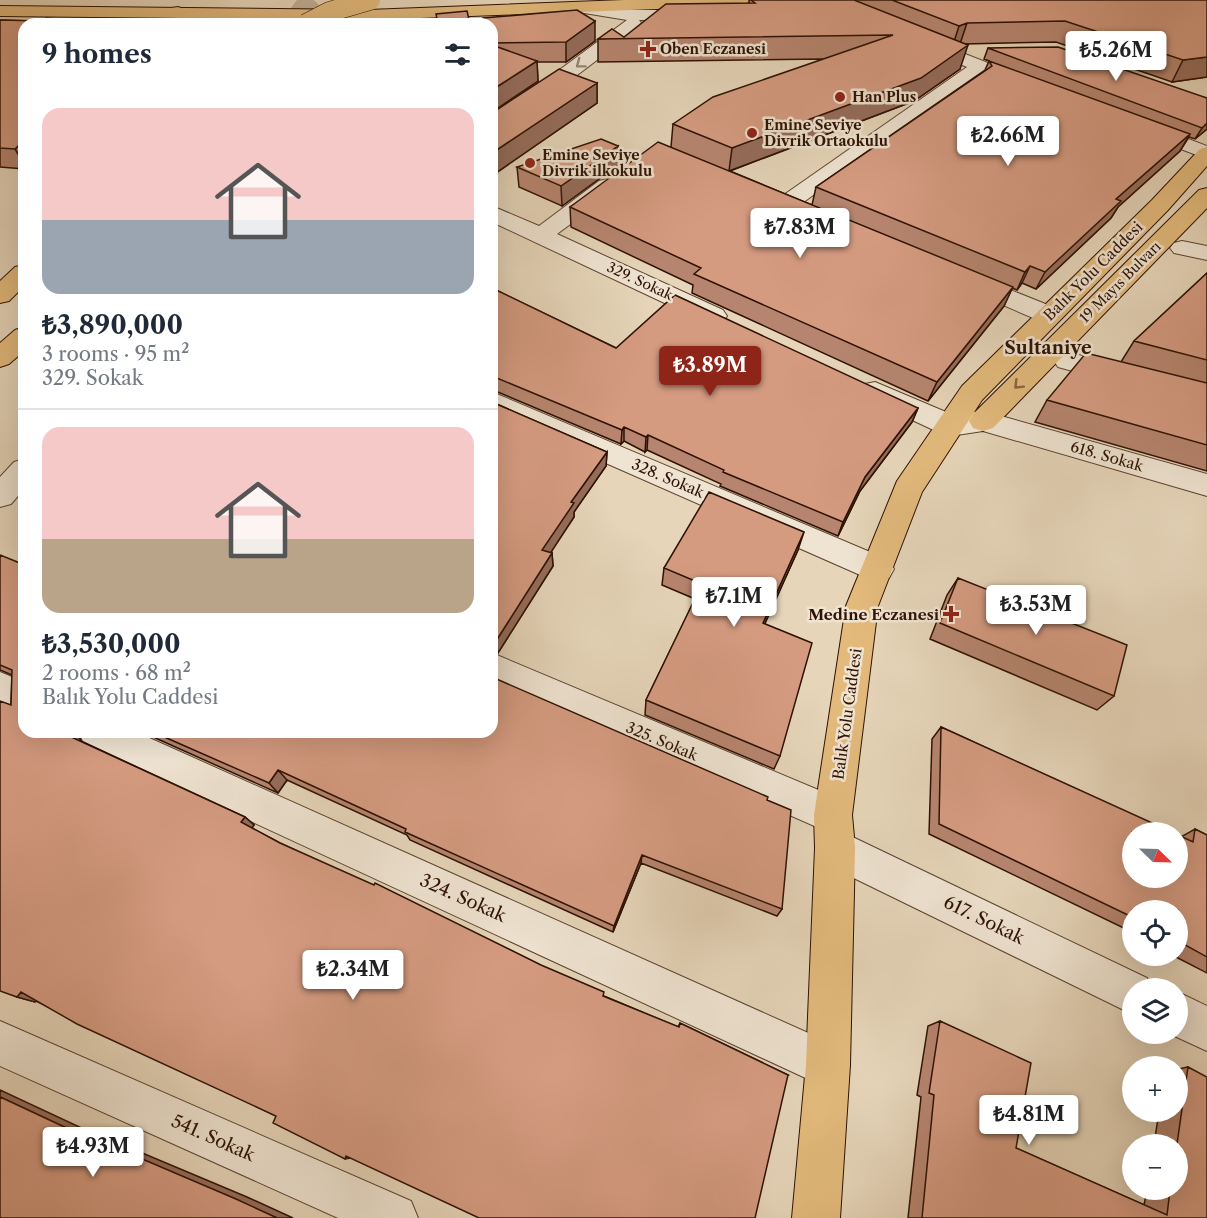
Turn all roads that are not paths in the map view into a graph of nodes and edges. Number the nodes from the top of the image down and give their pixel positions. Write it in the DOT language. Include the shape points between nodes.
graph roads {
  1 [pos="296,0"];
  2 [pos="370,0"];
  3 [pos="445,0"];
  4 [pos="173,6"];
  5 [pos="578,7"];
  6 [pos="765,7"];
  7 [pos="512,10"];
  8 [pos="0,11"];
  9 [pos="644,16"];
  10 [pos="195,18"];
  11 [pos="319,18"];
  12 [pos="395,18"];
  13 [pos="425,18"];
  14 [pos="498,24"];
  15 [pos="906,36"];
  16 [pos="985,59"];
  17 [pos="1044,91"];
  18 [pos="498,120"];
  19 [pos="1131,124"];
  20 [pos="1207,153"];
  21 [pos="626,171"];
  22 [pos="1207,195"];
  23 [pos="807,214"];
  24 [pos="498,216"];
  25 [pos="1207,224"];
  26 [pos="541,235"];
  27 [pos="1182,248"];
  28 [pos="1207,253"];
  29 [pos="950,274"];
  30 [pos="18,278"];
  31 [pos="0,295"];
  32 [pos="18,301"];
  33 [pos="1049,315"];
  34 [pos="0,317"];
  35 [pos="733,325"];
  36 [pos="18,342"];
  37 [pos="0,358"];
  38 [pos="1067,361"];
  39 [pos="18,364"];
  40 [pos="0,377"];
  41 [pos="853,381"];
  42 [pos="1207,398"];
  43 [pos="498,405"];
  44 [pos="980,425"];
  45 [pos="18,476"];
  46 [pos="1207,485"];
  47 [pos="0,496"];
  48 [pos="878,569"];
  49 [pos="498,671"];
  50 [pos="0,688"];
  51 [pos="18,696"];
  52 [pos="110,738"];
  53 [pos="834,832"];
  54 [pos="1122,988"];
  55 [pos="1188,1019"];
  56 [pos="1207,1029"];
  57 [pos="0,1043"];
  58 [pos="828,1065"];
  59 [pos="394,1218"];
  60 [pos="816,1218"];
  1 -- 3 [label="main road"];
  2 -- 11 [label="main road, bridge"];
  4 -- 8 [label="main road"];
  4 -- 10 [label="main road"];
  4 -- 12 [label="main road"];
  5 -- 6 [label="main road"];
  5 -- 7 [label="main road"];
  5 -- 9 [label="street" via="606,14"];
  6 -- 9 [label="street"];
  7 -- 13 [label="main road"];
  7 -- 14 [label="street"];
  9 -- 18 [label="street, one-way"];
  15 -- 16 [label="street" via="948,52"];
  16 -- 17 [label="street"];
  16 -- 23 [label="street" via="777,201"];
  19 -- 20 [label="street"];
  20 -- 33 [label="main road, Balık Yolu Caddesi"];
  21 -- 26 [label="street"];
  22 -- 44 [label="main road, 19 Mayıs Bulvarı, one-way"];
  24 -- 26 [label="street, 329. Sokak"];
  25 -- 27 [label="main road, 19 Mayıs Bulvarı"];
  26 -- 35 [label="street, 329. Sokak"];
  27 -- 28 [label="street"];
  27 -- 38 [label="main road, 19 Mayıs Bulvarı"];
  29 -- 33 [label="street"];
  30 -- 31 [label="main road"];
  32 -- 34 [label="main road"];
  33 -- 44 [label="main road, Balık Yolu Caddesi" via="972,393"];
  36 -- 37 [label="main road"];
  38 -- 42 [label="street"];
  38 -- 44 [label="main road, 19 Mayıs Bulvarı"];
  39 -- 40 [label="main road"];
  41 -- 44 [label="street"];
  43 -- 48 [label="street, 328. Sokak"];
  44 -- 46 [label="street, 618. Sokak"];
  44 -- 48 [label="main road, Balık Yolu Caddesi" via="908,489"];
  45 -- 47 [label="street"];
  48 -- 53 [label="main road, Balık Yolu Caddesi" via="862,606"];
  49 -- 53 [label="street, 325. Sokak"];
  50 -- 51 [label="street"];
  52 -- 58 [label="street, 324. Sokak"];
  53 -- 54 [label="street, 617. Sokak"];
  53 -- 58 [label="main road, Balık Yolu Caddesi"];
  55 -- 56 [label="street"];
  57 -- 59 [label="street, 541. Sokak"];
  58 -- 60 [label="main road, Balık Yolu Caddesi"];
}
